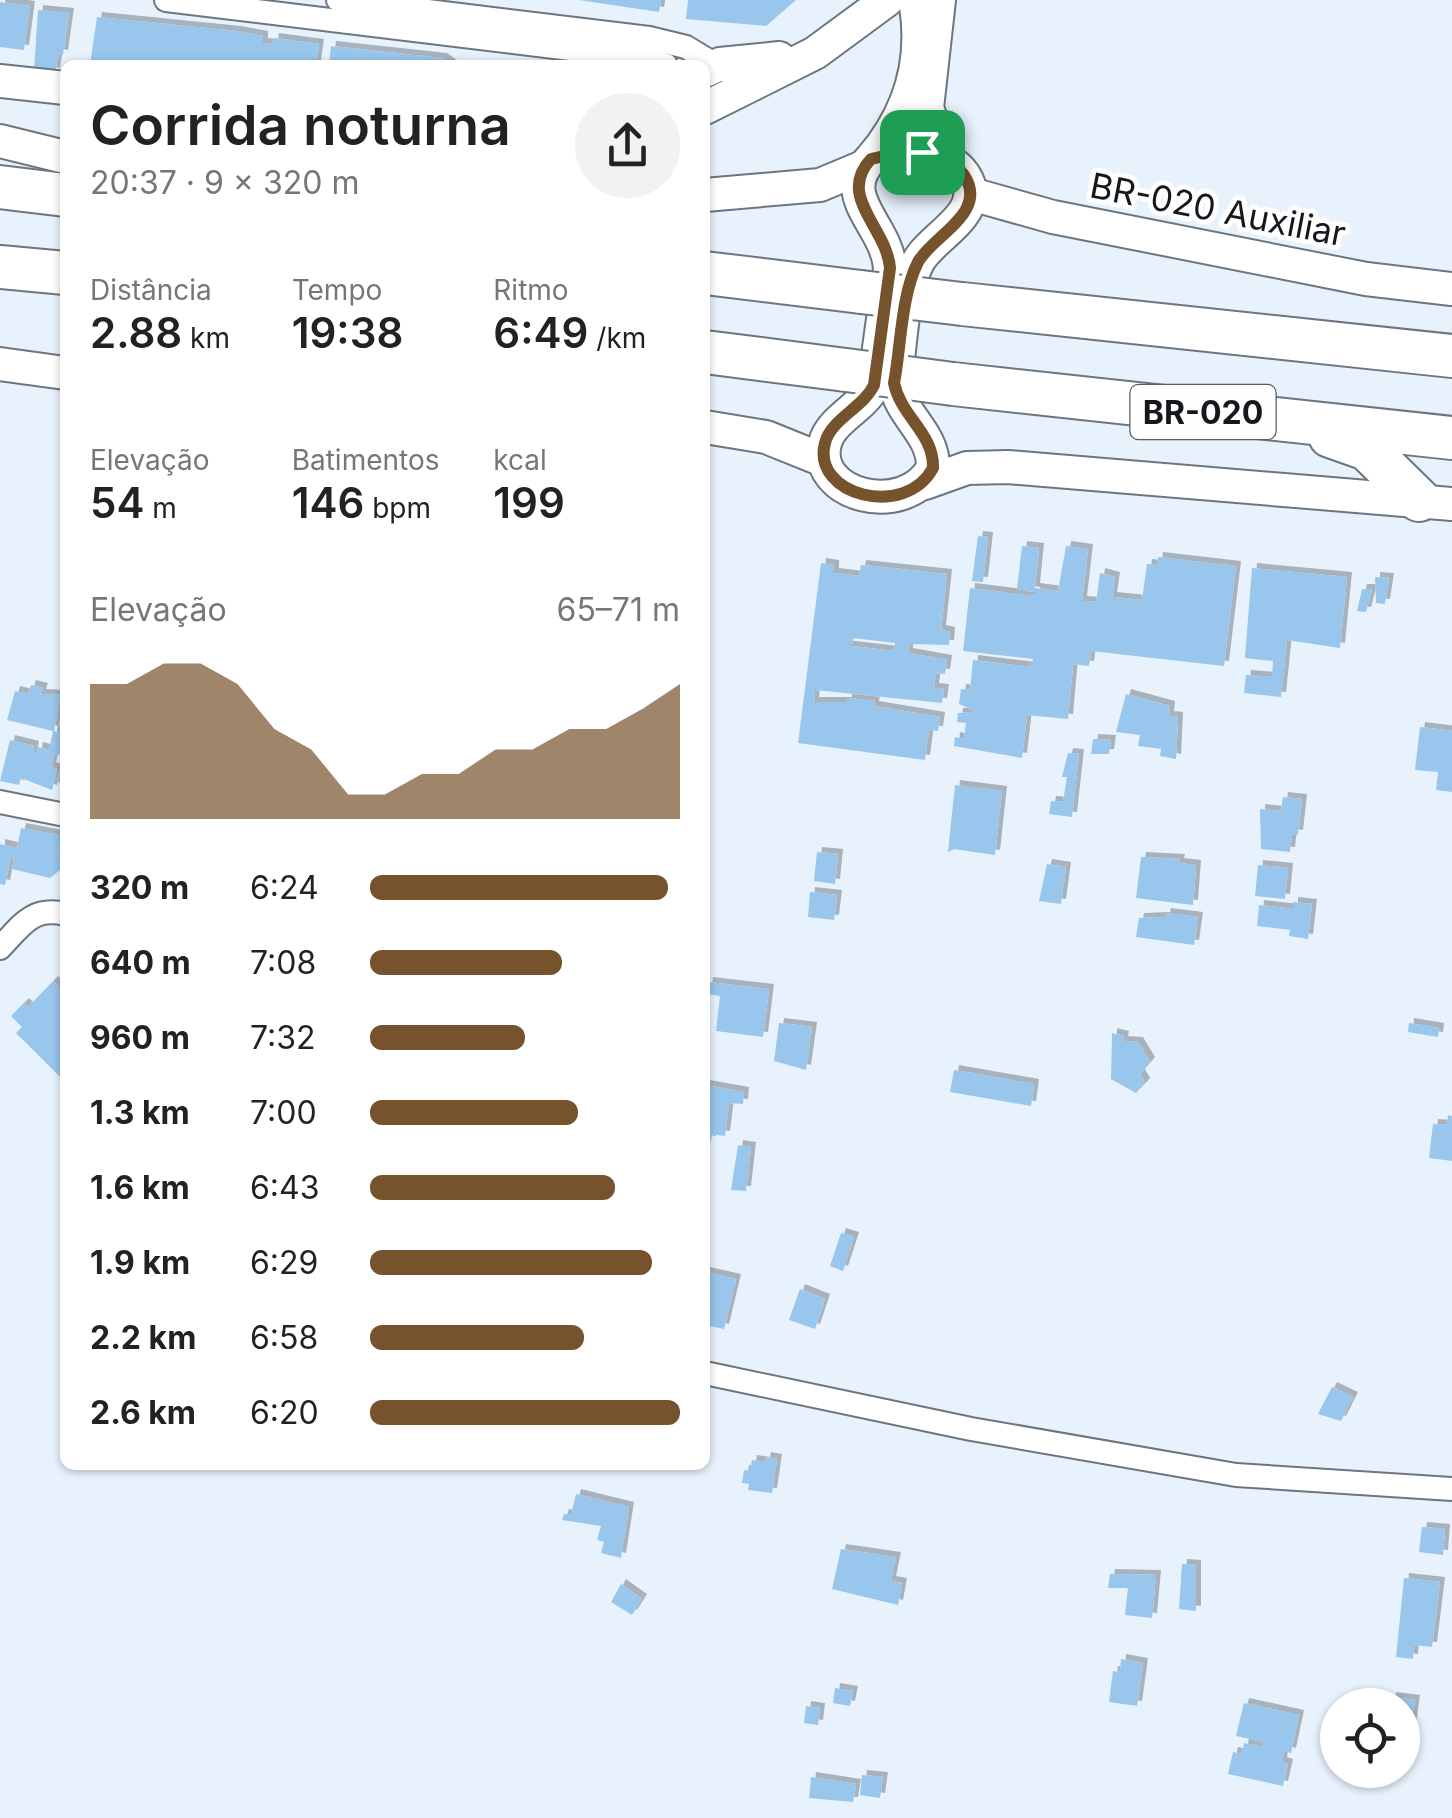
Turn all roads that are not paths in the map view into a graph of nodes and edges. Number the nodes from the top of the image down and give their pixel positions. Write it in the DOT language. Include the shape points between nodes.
graph roads {
  1 [pos="166,0"];
  2 [pos="338,0"];
  3 [pos="852,0"];
  4 [pos="915,1"];
  5 [pos="319,9"];
  6 [pos="653,54"];
  7 [pos="695,60"];
  8 [pos="0,82"];
  9 [pos="60,88"];
  10 [pos="714,89"];
  11 [pos="0,141"];
  12 [pos="60,156"];
  13 [pos="946,159"];
  14 [pos="867,163"];
  15 [pos="0,187"];
  16 [pos="60,194"];
  17 [pos="971,194"];
  18 [pos="710,195"];
  19 [pos="0,267"];
  20 [pos="60,273"];
  21 [pos="710,274"];
  22 [pos="1452,288"];
  23 [pos="710,353"];
  24 [pos="1452,356"];
  25 [pos="0,364"];
  26 [pos="60,372"];
  27 [pos="1287,422"];
  28 [pos="710,428"];
  29 [pos="1452,438"];
  30 [pos="823,460"];
  31 [pos="925,483"];
  32 [pos="1435,502"];
  33 [pos="0,802"];
  34 [pos="60,815"];
  35 [pos="60,913"];
  36 [pos="0,948"];
  37 [pos="710,1374"];
  38 [pos="1452,1489"];
  1 -- 5 [label="street"];
  2 -- 6 [label="street"];
  3 -- 10 [label="main road" via="811,39"];
  4 -- 10 [label="main road" via="815,53"];
  4 -- 13 [label="main road" via="927,108"];
  4 -- 14 [label="main road" via="917,44 907,106"];
  5 -- 6 [label="street"];
  6 -- 7 [label="street" via="686,47"];
  8 -- 9 [label="main road"];
  11 -- 12 [label="main road"];
  13 -- 14 [label="main road" via="902,152"];
  13 -- 17 [label="main road" via="968,180"];
  14 -- 18 [label="main road" via="820,185"];
  14 -- 30 [label="main road" via="856,184 858,198 882,232 890,268 874,385 828,434"];
  15 -- 16 [label="highway"];
  17 -- 22 [label="main road, BR-020 Auxiliar" via="1053,217 1366,280"];
  17 -- 31 [label="main road" via="959,221 919,260 894,383 898,401 934,453"];
  19 -- 20 [label="highway"];
  21 -- 24 [label="highway, BR-020, bridge"];
  23 -- 27 [label="highway, BR-020, bridge"];
  25 -- 26 [label="main road"];
  27 -- 29 [label="highway, BR-020"];
  27 -- 32 [label="highway" via="1367,449"];
  28 -- 30 [label="main road" via="766,437"];
  30 -- 31 [label="main road" via="831,476 856,492 899,497"];
  31 -- 32 [label="main road" via="967,468 1008,467"];
  33 -- 34 [label="street"];
  35 -- 36 [label="street" via="30,916"];
  37 -- 38 [label="street" via="1236,1476"];
}
